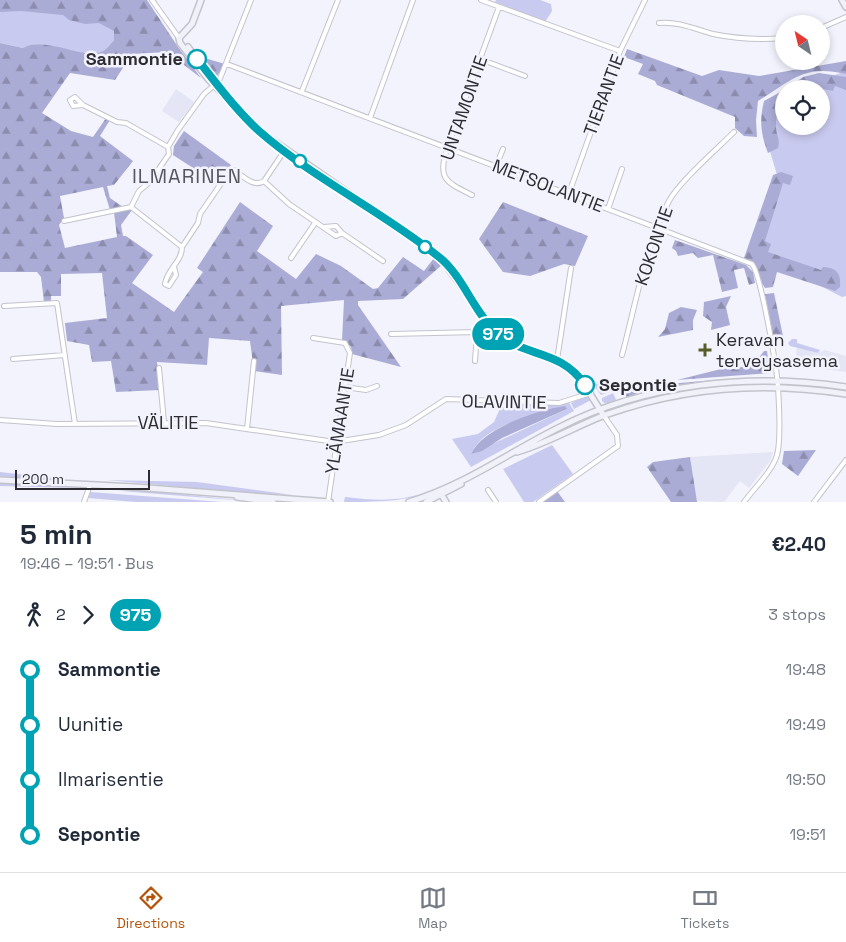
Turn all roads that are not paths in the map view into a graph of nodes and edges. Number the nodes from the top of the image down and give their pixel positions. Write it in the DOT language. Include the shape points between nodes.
graph roads {
  1 [pos="159,0"];
  2 [pos="201,0"];
  3 [pos="251,0"];
  4 [pos="338,0"];
  5 [pos="413,0"];
  6 [pos="481,0"];
  7 [pos="645,0"];
  8 [pos="842,0"];
  9 [pos="153,2"];
  10 [pos="499,7"];
  11 [pos="846,7"];
  12 [pos="846,17"];
  13 [pos="659,23"];
  14 [pos="830,24"];
  15 [pos="179,38"];
  16 [pos="775,39"];
  17 [pos="620,52"];
  18 [pos="480,59"];
  19 [pos="227,64"];
  20 [pos="525,76"];
  21 [pos="215,84"];
  22 [pos="302,91"];
  23 [pos="83,105"];
  24 [pos="370,118"];
  25 [pos="734,132"];
  26 [pos="168,147"];
  27 [pos="447,149"];
  28 [pos="502,149"];
  29 [pos="285,150"];
  30 [pos="496,166"];
  31 [pos="622,168"];
  32 [pos="264,181"];
  33 [pos="472,194"];
  34 [pos="569,194"];
  35 [pos="131,207"];
  36 [pos="608,209"];
  37 [pos="64,221"];
  38 [pos="315,223"];
  39 [pos="324,227"];
  40 [pos="657,228"];
  41 [pos="342,233"];
  42 [pos="182,247"];
  43 [pos="291,258"];
  44 [pos="383,261"];
  45 [pos="174,267"];
  46 [pos="571,268"];
  47 [pos="56,297"];
  48 [pos="57,303"];
  49 [pos="4,306"];
  50 [pos="489,324"];
  51 [pos="477,332"];
  52 [pos="391,334"];
  53 [pos="314,338"];
  54 [pos="65,354"];
  55 [pos="622,355"];
  56 [pos="13,359"];
  57 [pos="557,360"];
  58 [pos="475,361"];
  59 [pos="254,362"];
  60 [pos="160,368"];
  61 [pos="777,380"];
  62 [pos="376,386"];
  63 [pos="778,386"];
  64 [pos="345,387"];
  65 [pos="846,387"];
  66 [pos="591,394"];
  67 [pos="846,394"];
  68 [pos="600,409"];
  69 [pos="604,416"];
  70 [pos="0,420"];
  71 [pos="164,422"];
  72 [pos="75,424"];
  73 [pos="247,429"];
  74 [pos="335,442"];
  75 [pos="514,453"];
  76 [pos="846,460"];
  77 [pos="0,480"];
  78 [pos="90,484"];
  79 [pos="488,490"];
  80 [pos="212,493"];
  81 [pos="441,493"];
  82 [pos="84,502"];
  83 [pos="273,502"];
  84 [pos="329,502"];
  85 [pos="409,502"];
  86 [pos="426,502"];
  87 [pos="446,502"];
  88 [pos="496,502"];
  89 [pos="538,502"];
  90 [pos="744,502"];
  91 [pos="814,502"];
  1 -- 9 [label="street"];
  2 -- 15 [label="main road" via="192,24"];
  3 -- 19 [label="street"];
  4 -- 22 [label="street"];
  5 -- 24 [label="street"];
  6 -- 10 [label="street"];
  7 -- 17 [label="street, TIERANTIE"];
  8 -- 11 [label="main road"];
  9 -- 15 [label="street"];
  10 -- 17 [label="street"];
  10 -- 18 [label="street, UNTAMONTIE"];
  12 -- 14 [label="street"];
  13 -- 16 [label="street" via="671,22 713,34 756,40"];
  15 -- 21 [label="main road"];
  17 -- 34 [label="street, TIERANTIE"];
  18 -- 20 [label="street"];
  18 -- 27 [label="street, UNTAMONTIE"];
  19 -- 21 [label="street"];
  19 -- 22 [label="street, METSOLANTIE"];
  21 -- 26 [label="street" via="204,94"];
  21 -- 29 [label="main road" via="242,115"];
  22 -- 24 [label="street, METSOLANTIE"];
  23 -- 26 [label="street" via="117,122 126,123"];
  24 -- 27 [label="street, METSOLANTIE"];
  25 -- 40 [label="street, KOKONTIE" via="674,193"];
  26 -- 35 [label="street" via="169,154 139,191"];
  27 -- 30 [label="street, METSOLANTIE"];
  27 -- 33 [label="street, UNTAMONTIE" via="442,170 444,178"];
  28 -- 30 [label="street"];
  29 -- 32 [label="street"];
  29 -- 50 [label="main road" via="439,256"];
  30 -- 34 [label="street, METSOLANTIE"];
  31 -- 36 [label="street"];
  32 -- 38 [label="street"];
  32 -- 42 [label="street" via="256,184 234,170 229,172"];
  34 -- 36 [label="street, METSOLANTIE"];
  35 -- 37 [label="street"];
  35 -- 42 [label="street"];
  36 -- 40 [label="street, METSOLANTIE"];
  38 -- 39 [label="street"];
  38 -- 43 [label="street"];
  39 -- 41 [label="street" via="336,226"];
  39 -- 41 [label="street" via="336,236"];
  40 -- 55 [label="street, KOKONTIE"];
  40 -- 61 [label="street, METSOLANTIE" via="754,267"];
  41 -- 44 [label="street"];
  42 -- 45 [label="street" via="182,256"];
  46 -- 57 [label="street"];
  47 -- 48 [label="street"];
  48 -- 49 [label="street"];
  48 -- 54 [label="street"];
  50 -- 51 [label="street"];
  50 -- 57 [label="main road" via="503,338"];
  51 -- 52 [label="street"];
  51 -- 58 [label="street"];
  53 -- 64 [label="street, YLÄMAANTIE" via="345,343 349,348"];
  54 -- 56 [label="street"];
  54 -- 72 [label="street"];
  57 -- 66 [label="main road" via="576,373"];
  59 -- 73 [label="street"];
  60 -- 71 [label="street"];
  61 -- 63 [label="street, METSOLANTIE"];
  61 -- 65 [label="main road"];
  61 -- 68 [label="main road" via="679,389"];
  62 -- 64 [label="street" via="366,390"];
  63 -- 67 [label="main road"];
  63 -- 69 [label="main road" via="678,395"];
  63 -- 90 [label="street, METSOLANTIE" via="777,457"];
  64 -- 74 [label="street, YLÄMAANTIE"];
  66 -- 68 [label="main road"];
  66 -- 74 [label="street, OLAVINTIE" via="559,402 446,399 406,426 379,435"];
  68 -- 69 [label="main road"];
  68 -- 75 [label="main road" via="559,427"];
  69 -- 75 [label="main road"];
  69 -- 89 [label="street" via="617,435 618,446"];
  70 -- 72 [label="street, VÄLITIE"];
  71 -- 72 [label="street, VÄLITIE"];
  71 -- 73 [label="street, VÄLITIE"];
  73 -- 74 [label="street, VÄLITIE"];
  74 -- 84 [label="street, YLÄMAANTIE"];
  75 -- 81 [label="main road"];
  76 -- 91 [label="street"];
  77 -- 78 [label="main road"];
  78 -- 80 [label="main road"];
  78 -- 82 [label="street"];
  79 -- 88 [label="street"];
  80 -- 83 [label="main road"];
  80 -- 84 [label="main road"];
  81 -- 85 [label="main road"];
  81 -- 86 [label="main road"];
  81 -- 87 [label="main road"];
}
